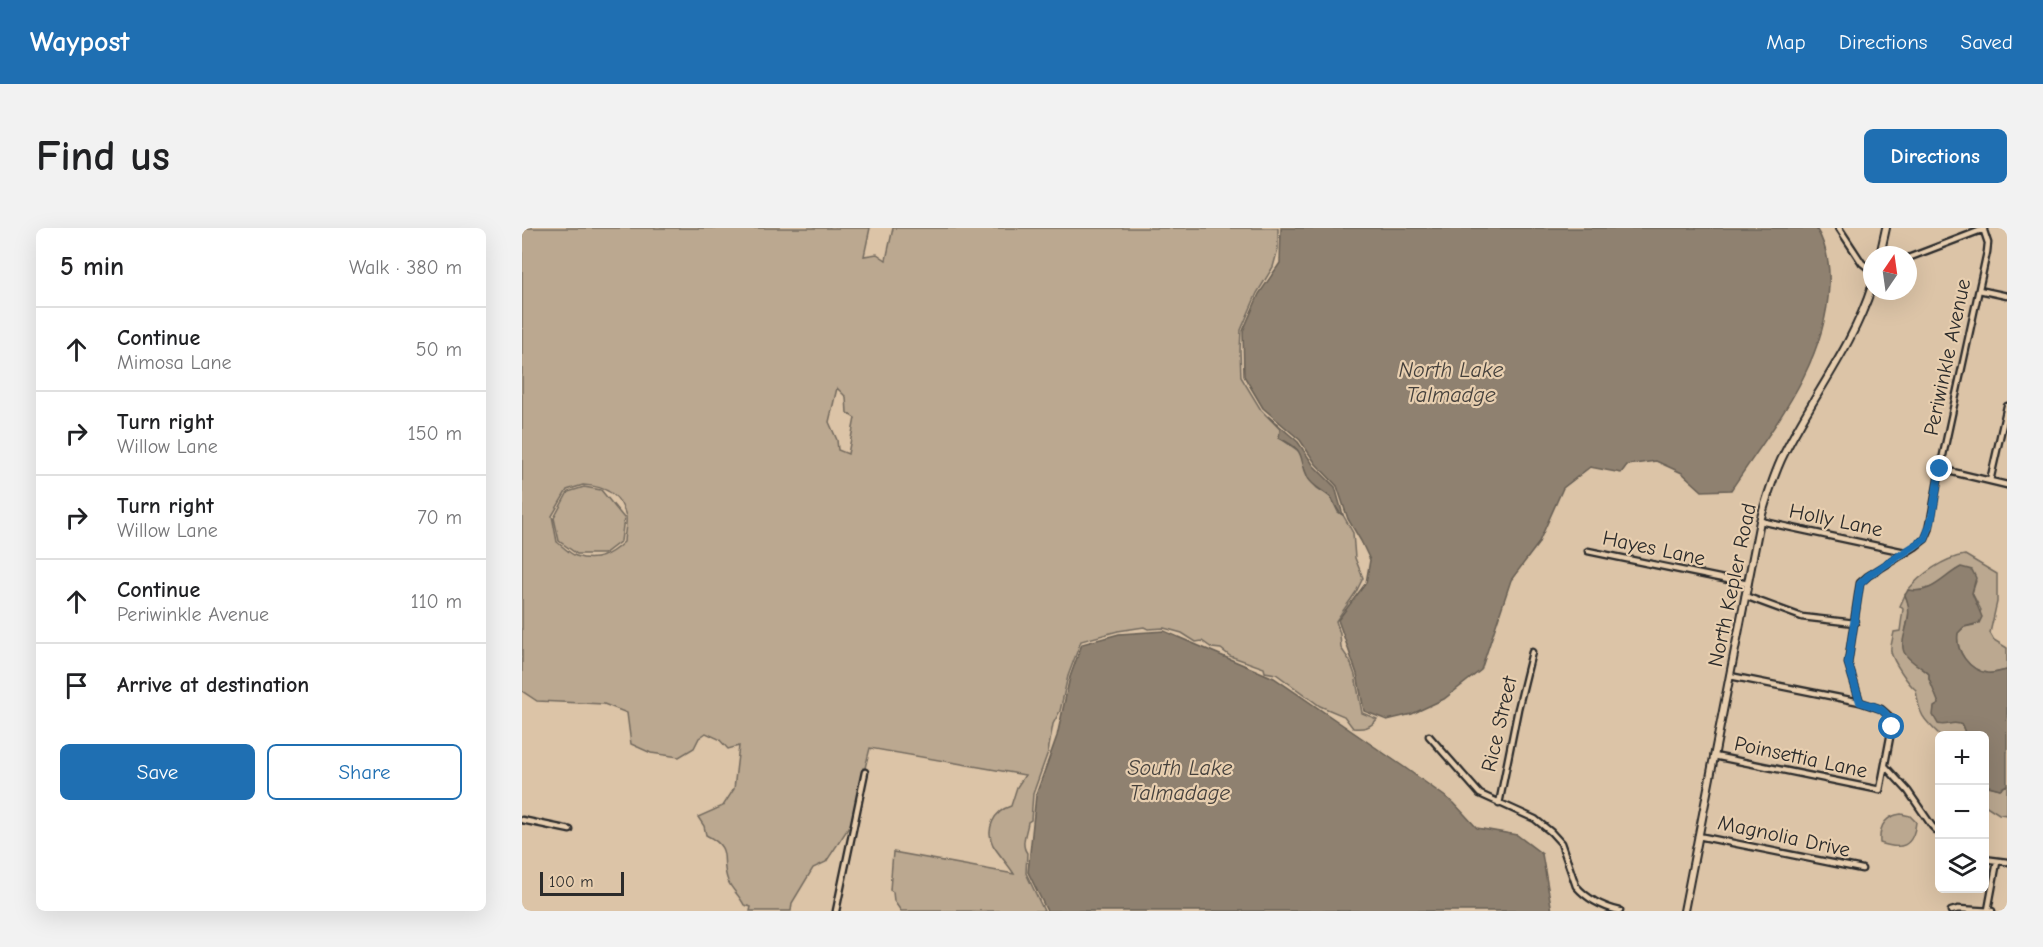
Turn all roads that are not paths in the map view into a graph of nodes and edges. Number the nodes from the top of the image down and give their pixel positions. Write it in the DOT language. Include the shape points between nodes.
graph roads {
  1 [pos="1839,228"];
  2 [pos="1886,228"];
  3 [pos="1983,229"];
  4 [pos="1882,246"];
  5 [pos="1917,255"];
  6 [pos="1863,264"];
  7 [pos="1979,290"];
  8 [pos="2007,296"];
  9 [pos="1866,300"];
  10 [pos="2007,406"];
  11 [pos="1940,469"];
  12 [pos="1990,482"];
  13 [pos="2007,485"];
  14 [pos="1760,521"];
  15 [pos="1588,551"];
  16 [pos="1905,552"];
  17 [pos="1748,584"];
  18 [pos="1745,596"];
  19 [pos="1855,623"];
  20 [pos="1533,652"];
  21 [pos="1730,676"];
  22 [pos="1860,702"];
  23 [pos="1430,736"];
  24 [pos="1714,756"];
  25 [pos="1885,766"];
  26 [pos="865,772"];
  27 [pos="1499,804"];
  28 [pos="522,820"];
  29 [pos="1935,829"];
  30 [pos="570,830"];
  31 [pos="1698,836"];
  32 [pos="1989,861"];
  33 [pos="1997,862"];
  34 [pos="2007,862"];
  35 [pos="1862,870"];
  36 [pos="1990,910"];
  37 [pos="836,911"];
  38 [pos="1620,911"];
  39 [pos="1684,911"];
  40 [pos="1951,911"];
  1 -- 6 [label="street"];
  2 -- 4 [label="main road"];
  3 -- 5 [label="street"];
  3 -- 7 [label="street, Periwinkle Avenue" via="1988,243"];
  7 -- 8 [label="street"];
  7 -- 11 [label="street, Periwinkle Avenue"];
  9 -- 14 [label="main road, North Kepler Road" via="1854,331 1780,462"];
  10 -- 12 [label="street"];
  11 -- 12 [label="street"];
  11 -- 16 [label="street, Periwinkle Avenue" via="1929,530 1925,539"];
  12 -- 13 [label="street"];
  14 -- 16 [label="street, Holly Lane"];
  14 -- 17 [label="main road, North Kepler Road"];
  15 -- 17 [label="street, Hayes Lane"];
  16 -- 19 [label="street, Periwinkle Avenue" via="1860,584"];
  17 -- 18 [label="main road, North Kepler Road"];
  18 -- 19 [label="street" via="1802,617"];
  18 -- 21 [label="main road, North Kepler Road"];
  19 -- 22 [label="street, Periwinkle Avenue" via="1848,663"];
  20 -- 27 [label="street, Rice Street"];
  21 -- 22 [label="street"];
  21 -- 24 [label="main road, North Kepler Road"];
  22 -- 25 [label="street" via="1889,716 1892,727"];
  23 -- 27 [label="street" via="1480,794"];
  24 -- 25 [label="street, Poinsettia Lane" via="1880,790"];
  24 -- 31 [label="main road, North Kepler Road"];
  25 -- 29 [label="street"];
  26 -- 37 [label="street"];
  27 -- 38 [label="street" via="1545,826 1561,843 1576,886 1593,901"];
  28 -- 30 [label="street"];
  31 -- 35 [label="street, Magnolia Drive"];
  31 -- 39 [label="main road, North Kepler Road"];
  32 -- 33 [label="street"];
  33 -- 34 [label="street"];
  33 -- 36 [label="street"];
  36 -- 40 [label="street"];
}
